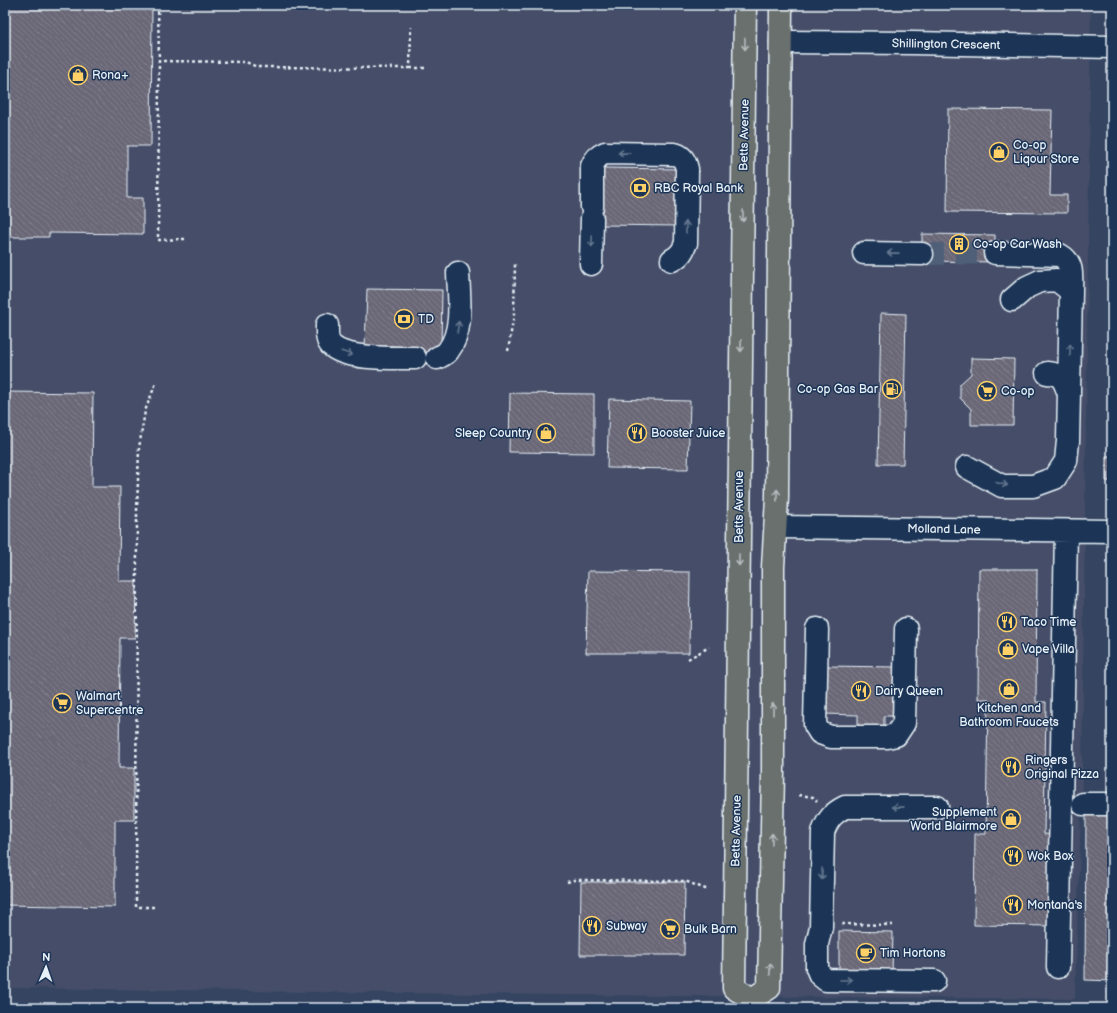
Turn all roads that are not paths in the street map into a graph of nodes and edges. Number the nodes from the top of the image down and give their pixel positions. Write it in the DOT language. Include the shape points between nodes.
graph roads {
  1 [pos="745,5"];
  2 [pos="781,5"];
  3 [pos="781,42"];
  4 [pos="1112,47"];
  5 [pos="864,253"];
  6 [pos="995,253"];
  7 [pos="922,254"];
  8 [pos="672,260"];
  9 [pos="591,264"];
  10 [pos="458,273"];
  11 [pos="1071,291"];
  12 [pos="1012,300"];
  13 [pos="327,325"];
  14 [pos="415,358"];
  15 [pos="437,358"];
  16 [pos="1047,373"];
  17 [pos="1069,394"];
  18 [pos="967,467"];
  19 [pos="776,527"];
  20 [pos="1066,531"];
  21 [pos="1112,532"];
  22 [pos="817,629"];
  23 [pos="906,629"];
  24 [pos="1083,804"];
  25 [pos="1112,804"];
  26 [pos="937,807"];
  27 [pos="1058,967"];
  28 [pos="934,981"];
  29 [pos="752,1004"];
  1 -- 29 [label="main road, Betts Avenue, one-way" via="734,988"];
  2 -- 3 [label="main road, Betts Avenue"];
  3 -- 4 [label="street, Shillington Crescent"];
  19 -- 3 [label="main road, Betts Avenue, one-way"];
  7 -- 5 [label="street, one-way"];
  6 -- 11 [label="street" via="1060,255 1071,267"];
  8 -- 9 [label="street, one-way" via="679,256 686,243 687,169 683,158 672,154 605,153 598,156 592,166"];
  15 -- 10 [label="street, one-way" via="448,352 456,334 459,315"];
  11 -- 12 [label="street" via="1057,280 1040,281 1027,287"];
  17 -- 11 [label="street, one-way"];
  13 -- 14 [label="street, one-way" via="327,338 331,346 345,353 363,357"];
  16 -- 17 [label="street" via="1056,373 1064,380"];
  18 -- 17 [label="street, one-way" via="1002,486 1033,486 1055,478 1066,461"];
  19 -- 20 [label="street, Molland Lane"];
  29 -- 19 [label="main road, Betts Avenue, one-way" via="769,988"];
  20 -- 21 [label="street, Molland Lane"];
  20 -- 27 [label="street"];
  22 -- 23 [label="street" via="815,725 820,733 831,737 888,737 896,735 904,723"];
  24 -- 25 [label="street"];
  26 -- 28 [label="street, one-way" via="857,806 845,807 834,812 823,832 822,925 817,944 817,968 826,980"];
}
